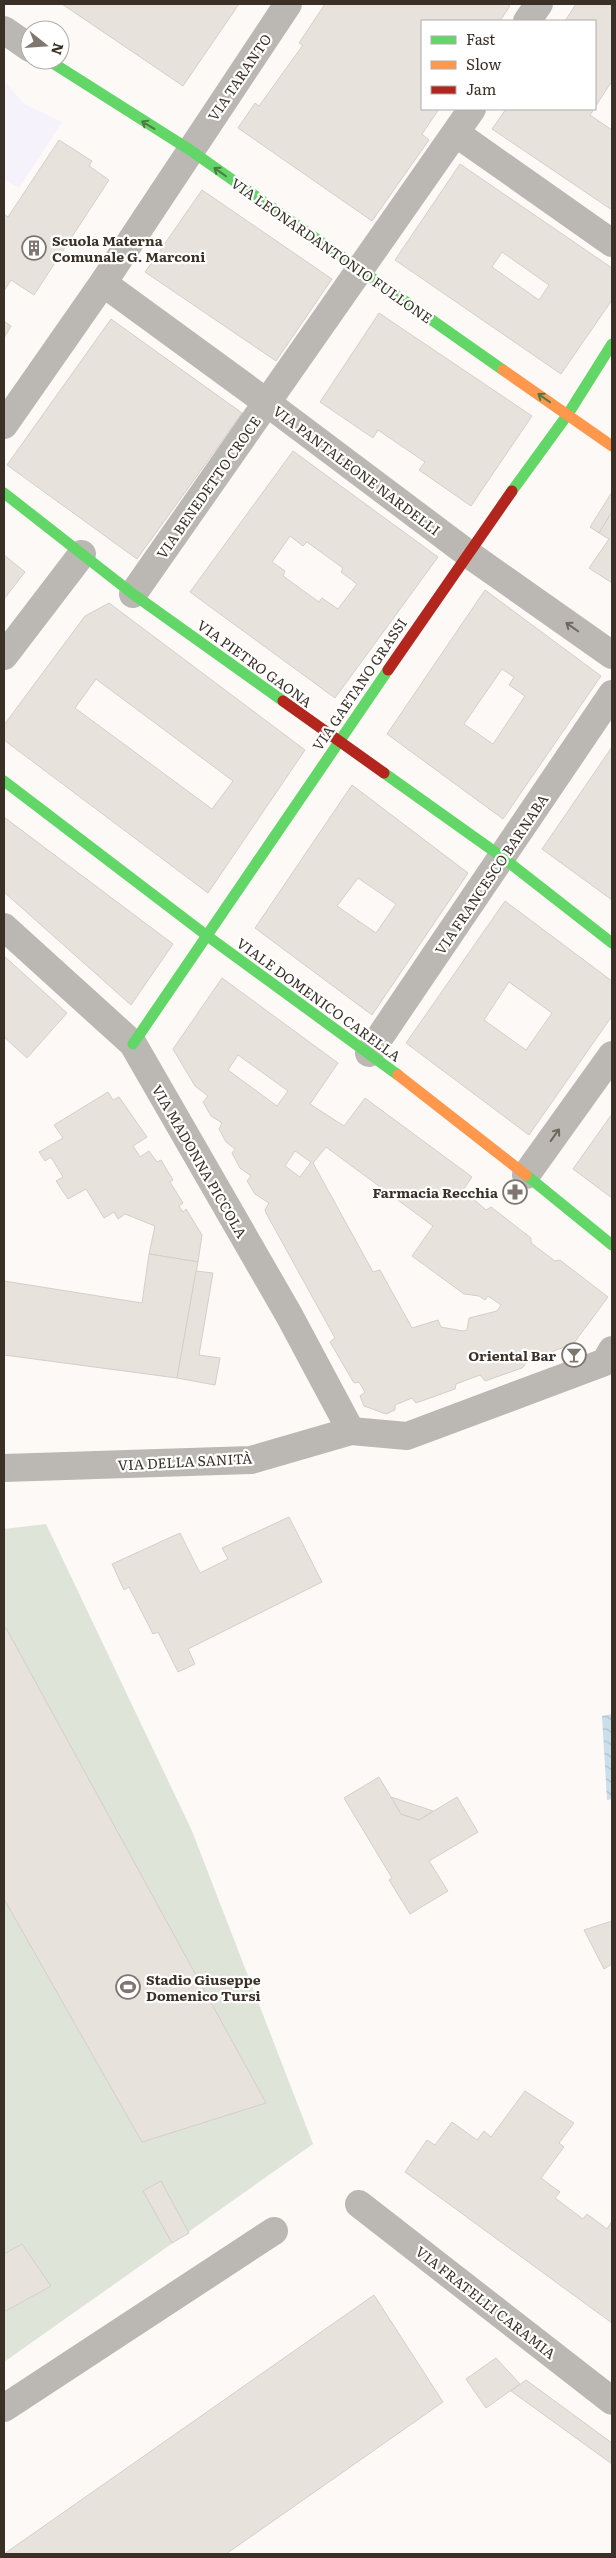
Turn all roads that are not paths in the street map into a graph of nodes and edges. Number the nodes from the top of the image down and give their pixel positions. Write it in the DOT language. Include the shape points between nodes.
graph roads {
  1 [pos="288,4"];
  2 [pos="539,4"];
  3 [pos="529,20"];
  4 [pos="4,30"];
  5 [pos="20,41"];
  6 [pos="64,70"];
  7 [pos="471,110"];
  8 [pos="467,141"];
  9 [pos="190,150"];
  10 [pos="612,244"];
  11 [pos="359,271"];
  12 [pos="103,283"];
  13 [pos="612,344"];
  14 [pos="266,402"];
  15 [pos="568,414"];
  16 [pos="4,425"];
  17 [pos="612,446"];
  18 [pos="4,493"];
  19 [pos="467,553"];
  20 [pos="82,554"];
  21 [pos="133,594"];
  22 [pos="612,655"];
  23 [pos="4,656"];
  24 [pos="612,694"];
  25 [pos="338,741"];
  26 [pos="4,781"];
  27 [pos="502,857"];
  28 [pos="4,927"];
  29 [pos="206,935"];
  30 [pos="612,943"];
  31 [pos="133,1044"];
  32 [pos="369,1053"];
  33 [pos="612,1055"];
  34 [pos="526,1175"];
  35 [pos="612,1245"];
  36 [pos="612,1350"];
  37 [pos="351,1431"];
  38 [pos="4,1468"];
  39 [pos="359,2204"];
  40 [pos="274,2231"];
  41 [pos="612,2401"];
  42 [pos="4,2408"];
  1 -- 9 [label="street, VIA TARANTO"];
  2 -- 3 [label="street"];
  4 -- 5 [label="street"];
  9 -- 6 [label="street, VIA LEONARDANTONIO FULLONE, one-way"];
  7 -- 11 [label="street, VIA BENEDETTO CROCE"];
  8 -- 10 [label="street"];
  11 -- 9 [label="street, VIA LEONARDANTONIO FULLONE, one-way"];
  9 -- 12 [label="street, VIA TARANTO"];
  11 -- 14 [label="street, VIA BENEDETTO CROCE"];
  15 -- 11 [label="street, VIA LEONARDANTONIO FULLONE, one-way"];
  12 -- 14 [label="street, VIA PANTALEONE NARDELLI"];
  12 -- 16 [label="street, VIA TARANTO"];
  13 -- 15 [label="street, VIA GAETANO GRASSI"];
  14 -- 19 [label="street, VIA PANTALEONE NARDELLI"];
  14 -- 21 [label="street, VIA BENEDETTO CROCE"];
  15 -- 17 [label="street, VIA LEONARDANTONIO FULLONE"];
  15 -- 19 [label="street, VIA GAETANO GRASSI"];
  18 -- 20 [label="street, VIA PIETRO GAONA"];
  22 -- 19 [label="street, VIA PANTALEONE NARDELLI, one-way"];
  19 -- 25 [label="street, VIA GAETANO GRASSI"];
  20 -- 21 [label="street, VIA PIETRO GAONA"];
  20 -- 23 [label="street"];
  21 -- 25 [label="street, VIA PIETRO GAONA"];
  24 -- 27 [label="street, VIA FRANCESCO BARNABA"];
  25 -- 27 [label="street, VIA PIETRO GAONA"];
  25 -- 29 [label="street, VIA GAETANO GRASSI"];
  26 -- 29 [label="street, VIALE DOMENICO CARELLA"];
  27 -- 30 [label="street, VIA PIETRO GAONA"];
  27 -- 32 [label="street, VIA FRANCESCO BARNABA"];
  28 -- 31 [label="street, VIA MADONNA PICCOLA"];
  29 -- 31 [label="street, VIA GAETANO GRASSI"];
  29 -- 32 [label="street, VIALE DOMENICO CARELLA"];
  31 -- 37 [label="street, VIA MADONNA PICCOLA" via="289,1315"];
  32 -- 34 [label="street, VIALE DOMENICO CARELLA"];
  34 -- 33 [label="street, one-way"];
  34 -- 35 [label="street, VIALE DOMENICO CARELLA"];
  36 -- 37 [label="street, VIA DELLA SANITÀ" via="605,1362 407,1436"];
  37 -- 38 [label="street, VIA DELLA SANITÀ" via="251,1460"];
  39 -- 41 [label="street, VIA FRATELLI CARAMIA"];
  40 -- 42 [label="street"];
}
